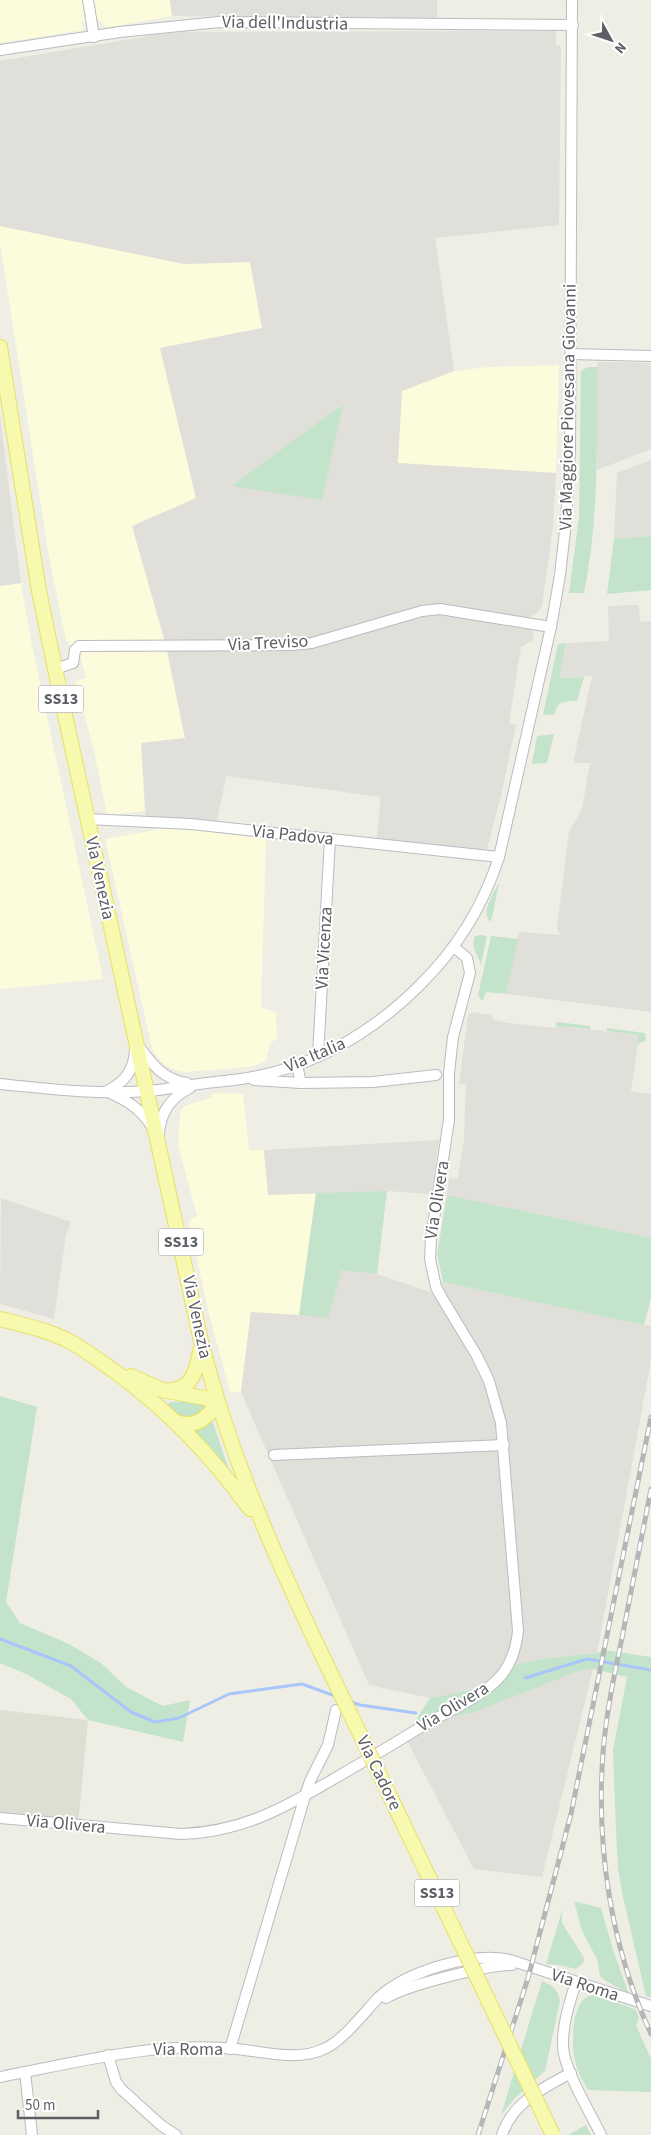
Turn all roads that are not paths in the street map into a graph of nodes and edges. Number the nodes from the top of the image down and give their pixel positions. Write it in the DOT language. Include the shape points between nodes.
graph roads {
  1 [pos="88,0"];
  2 [pos="572,0"];
  3 [pos="573,25"];
  4 [pos="94,37"];
  5 [pos="0,50"];
  6 [pos="0,347"];
  7 [pos="571,354"];
  8 [pos="651,356"];
  9 [pos="551,627"];
  10 [pos="55,669"];
  11 [pos="87,819"];
  12 [pos="330,839"];
  13 [pos="499,857"];
  14 [pos="454,947"];
  15 [pos="415,990"];
  16 [pos="135,1043"];
  17 [pos="318,1056"];
  18 [pos="297,1065"];
  19 [pos="436,1075"];
  20 [pos="240,1079"];
  21 [pos="300,1083"];
  22 [pos="0,1084"];
  23 [pos="198,1084"];
  24 [pos="106,1091"];
  25 [pos="147,1091"];
  26 [pos="158,1144"];
  27 [pos="0,1319"];
  28 [pos="201,1341"];
  29 [pos="95,1357"];
  30 [pos="162,1390"];
  31 [pos="218,1404"];
  32 [pos="177,1422"];
  33 [pos="504,1445"];
  34 [pos="274,1455"];
  35 [pos="264,1530"];
  36 [pos="336,1710"];
  37 [pos="304,1796"];
  38 [pos="0,1818"];
  39 [pos="576,1982"];
  40 [pos="651,2006"];
  41 [pos="230,2049"];
  42 [pos="108,2055"];
  43 [pos="24,2072"];
  44 [pos="571,2073"];
  45 [pos="0,2076"];
  46 [pos="32,2135"];
  47 [pos="176,2135"];
  48 [pos="502,2135"];
  49 [pos="553,2135"];
  50 [pos="601,2135"];
  1 -- 4 [label="street"];
  2 -- 3 [label="street, Via Maggiore Piovesana Giovanni"];
  3 -- 4 [label="street, Via dell'Industria" via="219,22"];
  3 -- 7 [label="street, Via Maggiore Piovesana Giovanni"];
  4 -- 5 [label="street, Via dell'Industria"];
  6 -- 10 [label="main road, Via Venezia / SS13" via="39,591"];
  7 -- 8 [label="street"];
  7 -- 9 [label="street, Via Maggiore Piovesana Giovanni" via="569,480 560,575"];
  9 -- 10 [label="street, Via Treviso" via="440,609 422,611 312,643 79,646 73,663"];
  9 -- 13 [label="street, Via Maggiore Piovesana Giovanni"];
  10 -- 11 [label="main road, Via Venezia / SS13"];
  11 -- 12 [label="street, Via Padova" via="191,824"];
  11 -- 16 [label="main road, Via Venezia / SS13"];
  12 -- 13 [label="street, Via Padova"];
  12 -- 17 [label="street, Via Vicenza"];
  13 -- 14 [label="street, Via Maggiore Piovesana Giovanni" via="480,904"];
  14 -- 15 [label="street, Via Maggiore Piovesana Giovanni"];
  14 -- 33 [label="street, Via Olivera" via="467,958 470,973 453,1037 449,1120 430,1259 436,1286 489,1381"];
  15 -- 17 [label="street, Via Italia" via="374,1026"];
  16 -- 23 [label="street, Via Italia" via="156,1069 168,1077"];
  16 -- 24 [label="street" via="131,1070 124,1081"];
  16 -- 25 [label="main road, Via Venezia / SS13"];
  17 -- 18 [label="street, Via Italia"];
  18 -- 20 [label="street, Via Italia"];
  18 -- 21 [label="street"];
  19 -- 21 [label="street" via="373,1082"];
  20 -- 21 [label="street"];
  20 -- 23 [label="street, Via Italia"];
  22 -- 24 [label="street, Via Italia"];
  23 -- 25 [label="street, Via Italia"];
  23 -- 26 [label="street, Via Italia" via="181,1093 166,1108 160,1119"];
  24 -- 25 [label="street, Via Italia"];
  24 -- 26 [label="street, Via Italia" via="144,1114"];
  25 -- 26 [label="main road, Via Venezia / SS13"];
  26 -- 28 [label="main road, Via Venezia / SS13"];
  27 -- 29 [label="main road" via="52,1334"];
  28 -- 30 [label="main road" via="199,1363 189,1381 180,1388"];
  28 -- 31 [label="main road, Via Venezia / SS13"];
  29 -- 30 [label="main road"];
  29 -- 32 [label="main road"];
  30 -- 31 [label="main road" via="205,1398"];
  31 -- 32 [label="main road" via="198,1422 185,1425"];
  31 -- 35 [label="main road, Via Cadore / SS13"];
  32 -- 35 [label="main road" via="214,1461"];
  33 -- 34 [label="street"];
  33 -- 37 [label="street, Via Olivera" via="518,1631 509,1666 490,1686"];
  35 -- 49 [label="main road, Via Cadore / SS13, bridge"];
  36 -- 37 [label="street" via="328,1744"];
  37 -- 38 [label="street, Via Olivera" via="250,1822 196,1834"];
  37 -- 41 [label="street"];
  39 -- 40 [label="street, Via Roma"];
  39 -- 41 [label="street, Via Roma" via="520,1964 493,1966 392,1994 363,2014 326,2048 299,2056"];
  39 -- 44 [label="street" via="564,2040"];
  41 -- 42 [label="street, Via Roma" via="161,2048"];
  42 -- 43 [label="street, Via Roma"];
  42 -- 47 [label="street" via="121,2090"];
  43 -- 45 [label="street, Via Roma"];
  43 -- 46 [label="street"];
  44 -- 48 [label="street" via="519,2106 509,2118"];
  44 -- 50 [label="street"];
}
